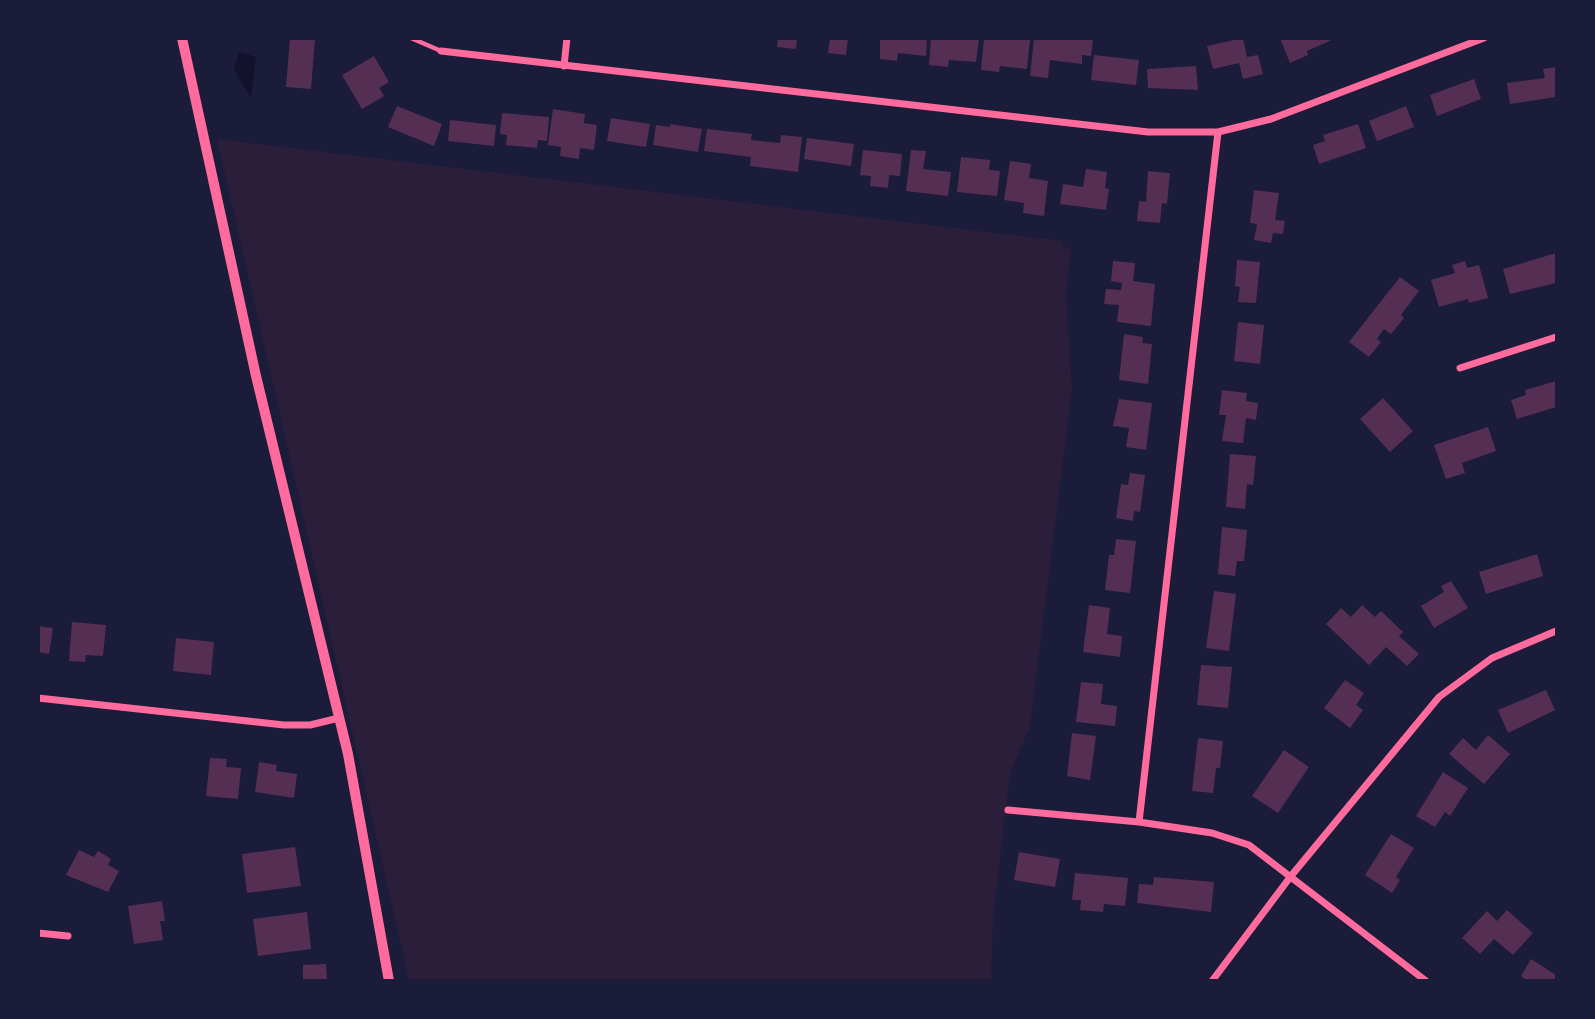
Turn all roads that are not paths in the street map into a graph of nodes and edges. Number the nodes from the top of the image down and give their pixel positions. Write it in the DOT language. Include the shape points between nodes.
graph roads {
  1 [pos="182,38"];
  2 [pos="411,38"];
  3 [pos="568,38"];
  4 [pos="1484,38"];
  5 [pos="441,51"];
  6 [pos="564,65"];
  7 [pos="1218,132"];
  8 [pos="1556,337"];
  9 [pos="1460,368"];
  10 [pos="1556,631"];
  11 [pos="38,698"];
  12 [pos="339,718"];
  13 [pos="1008,810"];
  14 [pos="1139,822"];
  15 [pos="1291,876"];
  16 [pos="38,933"];
  17 [pos="68,936"];
  18 [pos="389,981"];
  19 [pos="1212,981"];
  20 [pos="1426,981"];
  1 -- 12 [label="street" via="256,376"];
  2 -- 5 [label="lane"];
  3 -- 6 [label="street"];
  4 -- 7 [label="street" via="1271,119"];
  5 -- 6 [label="street"];
  6 -- 7 [label="street" via="1148,132"];
  7 -- 14 [label="street"];
  8 -- 9 [label="street"];
  10 -- 15 [label="street" via="1492,658 1439,697"];
  11 -- 12 [label="street" via="284,725"];
  12 -- 18 [label="street"];
  13 -- 14 [label="street"];
  14 -- 15 [label="street" via="1212,833 1249,845"];
  15 -- 19 [label="street"];
  15 -- 20 [label="street"];
  16 -- 17 [label="street"];
}
